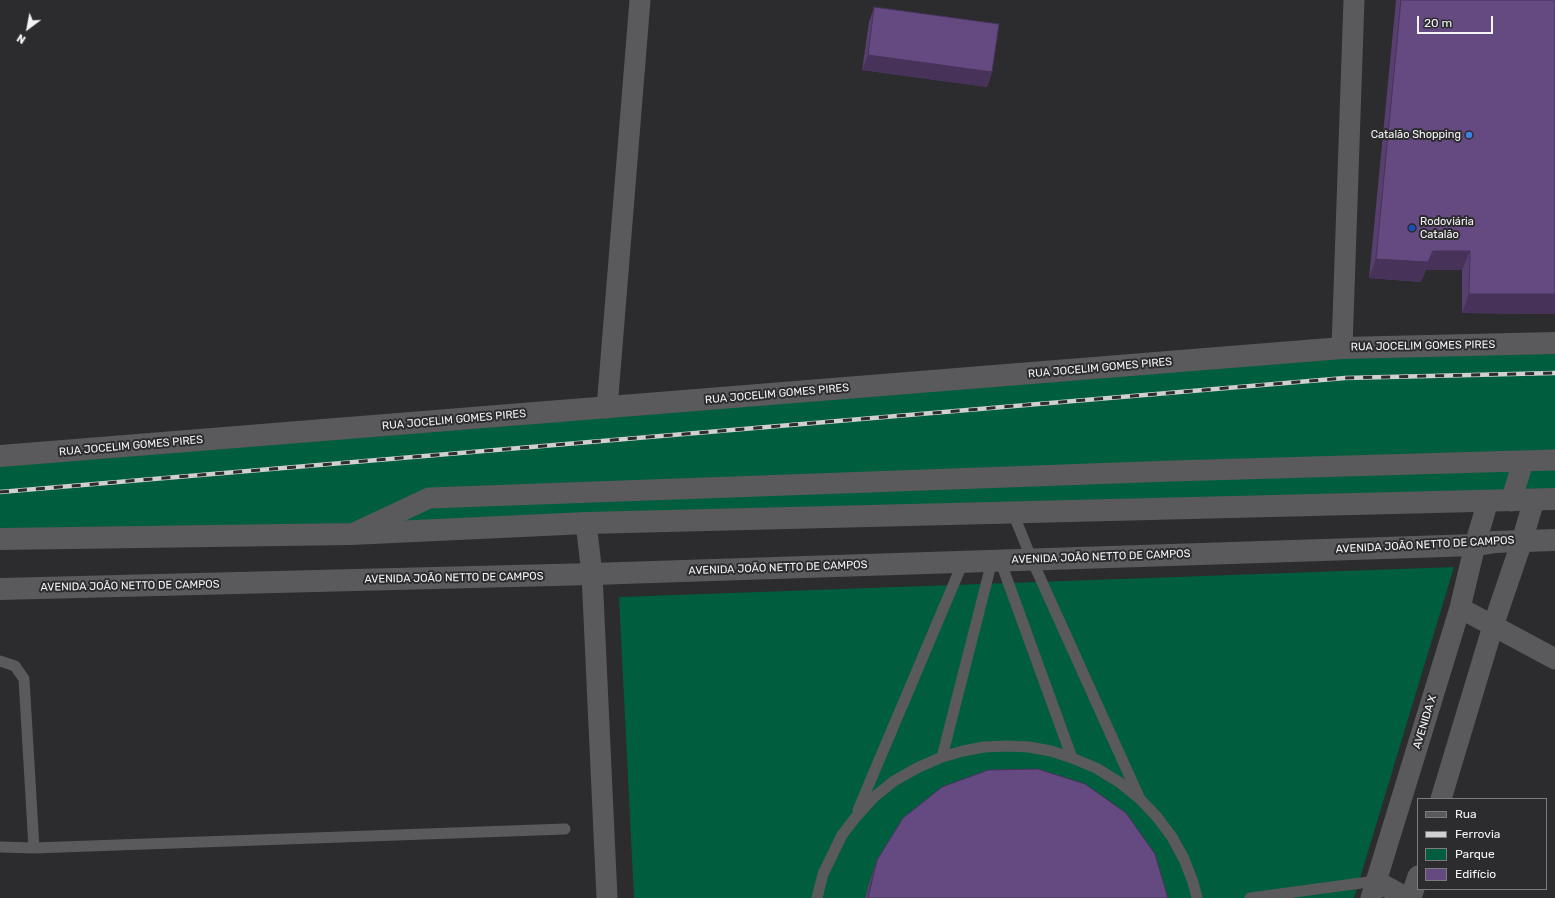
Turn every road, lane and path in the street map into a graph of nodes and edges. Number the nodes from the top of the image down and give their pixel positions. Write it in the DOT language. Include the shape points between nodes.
graph roads {
  1 [pos="640,0"];
  2 [pos="1354,0"];
  3 [pos="1555,343"];
  4 [pos="1342,348"];
  5 [pos="607,408"];
  6 [pos="0,456"];
  7 [pos="1555,460"];
  8 [pos="1523,462"];
  9 [pos="1555,499"];
  10 [pos="1534,500"];
  11 [pos="1488,501"];
  12 [pos="1510,501"];
  13 [pos="1014,513"];
  14 [pos="586,523"];
  15 [pos="351,534"];
  16 [pos="0,539"];
  17 [pos="1555,540"];
  18 [pos="1522,541"];
  19 [pos="1475,545"];
  20 [pos="1032,560"];
  21 [pos="996,561"];
  22 [pos="963,562"];
  23 [pos="592,574"];
  24 [pos="0,589"];
  25 [pos="1460,608"];
  26 [pos="1493,626"];
  27 [pos="1555,659"];
  28 [pos="0,661"];
  29 [pos="942,757"];
  30 [pos="1072,758"];
  31 [pos="1441,798"];
  32 [pos="1140,799"];
  33 [pos="855,818"];
  34 [pos="565,829"];
  35 [pos="0,847"];
  36 [pos="34,848"];
  37 [pos="1417,880"];
  38 [pos="1374,889"];
  39 [pos="607,898"];
  40 [pos="816,898"];
  41 [pos="1197,898"];
  42 [pos="1250,898"];
  43 [pos="1407,898"];
  44 [pos="1412,898"];
  1 -- 5 [label="street"];
  2 -- 4 [label="street"];
  3 -- 4 [label="street, RUA JOCELIM GOMES PIRES"];
  4 -- 5 [label="street, RUA JOCELIM GOMES PIRES"];
  5 -- 6 [label="street, RUA JOCELIM GOMES PIRES"];
  7 -- 8 [label="street"];
  8 -- 12 [label="street"];
  8 -- 15 [label="street" via="1172,471 429,498"];
  9 -- 10 [label="street"];
  10 -- 12 [label="street"];
  10 -- 18 [label="street"];
  11 -- 12 [label="street"];
  11 -- 13 [label="street"];
  11 -- 19 [label="street, AVENIDA X"];
  13 -- 14 [label="street"];
  13 -- 20 [label="lane"];
  14 -- 15 [label="street"];
  14 -- 23 [label="street"];
  15 -- 16 [label="street"];
  17 -- 18 [label="street, AVENIDA JOÃO NETTO DE CAMPOS"];
  18 -- 19 [label="street, AVENIDA JOÃO NETTO DE CAMPOS"];
  18 -- 26 [label="street"];
  19 -- 20 [label="street, AVENIDA JOÃO NETTO DE CAMPOS"];
  19 -- 25 [label="street, AVENIDA X"];
  20 -- 21 [label="street, AVENIDA JOÃO NETTO DE CAMPOS"];
  20 -- 32 [label="lane"];
  21 -- 22 [label="street, AVENIDA JOÃO NETTO DE CAMPOS"];
  21 -- 29 [label="lane"];
  21 -- 30 [label="lane"];
  22 -- 23 [label="street, AVENIDA JOÃO NETTO DE CAMPOS"];
  22 -- 33 [label="lane"];
  23 -- 24 [label="street, AVENIDA JOÃO NETTO DE CAMPOS"];
  23 -- 39 [label="street"];
  25 -- 26 [label="street"];
  25 -- 38 [label="street, AVENIDA X"];
  26 -- 27 [label="street"];
  26 -- 31 [label="street"];
  28 -- 36 [label="lane" via="15,666 24,679"];
  29 -- 30 [label="lane" via="984,747 1007,746 1051,751"];
  29 -- 33 [label="lane" via="894,781"];
  30 -- 32 [label="lane" via="1096,768"];
  32 -- 41 [label="lane" via="1172,837 1184,858"];
  33 -- 40 [label="lane" via="832,854"];
  34 -- 36 [label="lane"];
  35 -- 36 [label="lane"];
  37 -- 44 [label="street"];
  38 -- 42 [label="lane"];
  38 -- 43 [label="street"];
}
